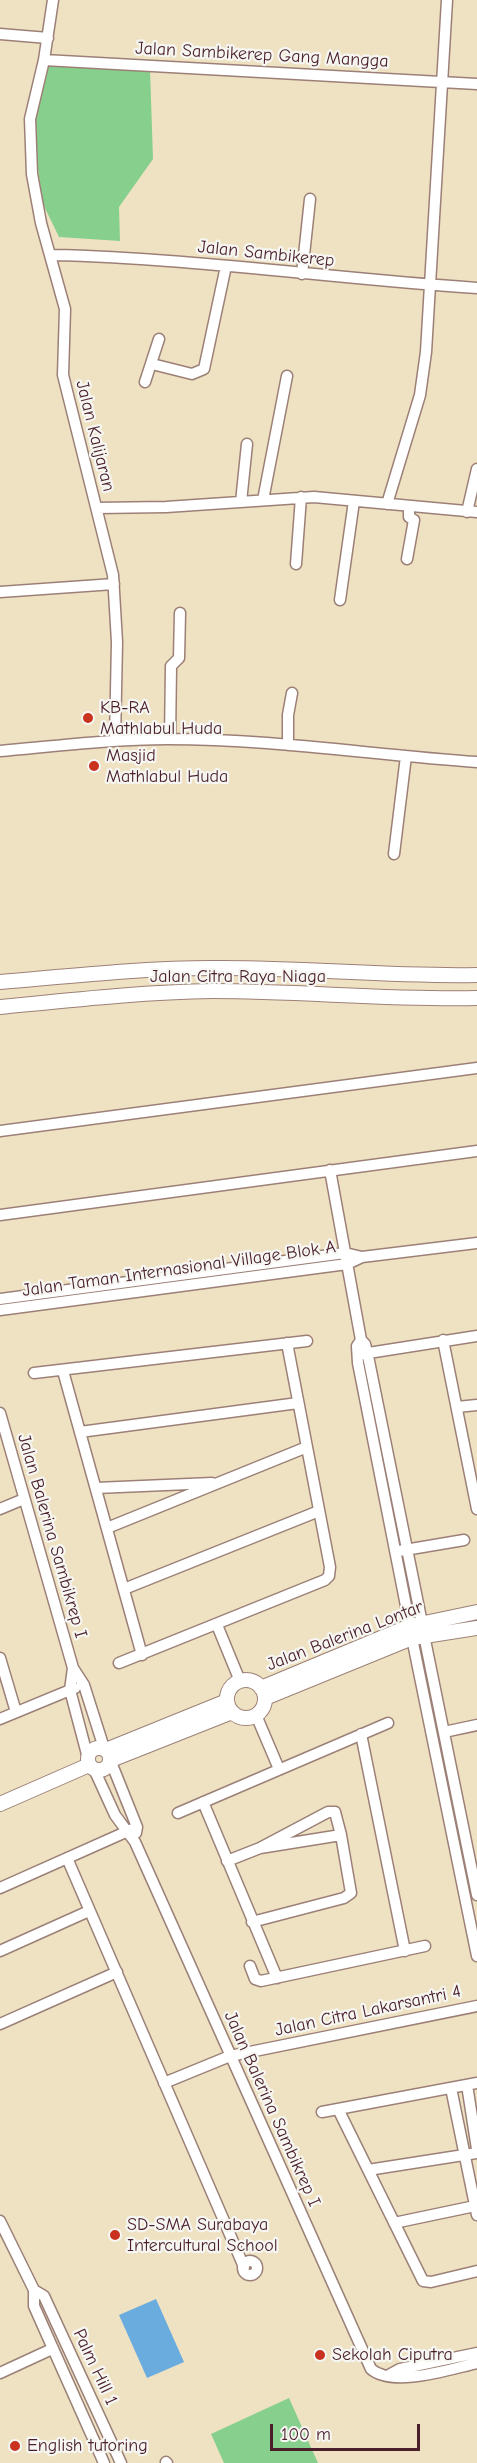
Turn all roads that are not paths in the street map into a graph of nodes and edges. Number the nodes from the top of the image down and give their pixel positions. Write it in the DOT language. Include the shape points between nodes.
graph roads {
  1 [pos="53,0"];
  2 [pos="447,0"];
  3 [pos="0,34"];
  4 [pos="48,38"];
  5 [pos="44,60"];
  6 [pos="442,81"];
  7 [pos="477,84"];
  8 [pos="310,199"];
  9 [pos="52,255"];
  10 [pos="226,266"];
  11 [pos="302,274"];
  12 [pos="432,285"];
  13 [pos="477,288"];
  14 [pos="159,339"];
  15 [pos="152,364"];
  16 [pos="287,376"];
  17 [pos="145,382"];
  18 [pos="247,444"];
  19 [pos="477,469"];
  20 [pos="301,497"];
  21 [pos="263,500"];
  22 [pos="354,501"];
  23 [pos="241,502"];
  24 [pos="387,504"];
  25 [pos="409,506"];
  26 [pos="97,508"];
  27 [pos="472,512"];
  28 [pos="407,559"];
  29 [pos="296,564"];
  30 [pos="114,584"];
  31 [pos="0,592"];
  32 [pos="340,600"];
  33 [pos="180,612"];
  34 [pos="292,693"];
  35 [pos="170,739"];
  36 [pos="115,740"];
  37 [pos="288,745"];
  38 [pos="0,751"];
  39 [pos="406,756"];
  40 [pos="477,762"];
  41 [pos="394,854"];
  42 [pos="477,975"];
  43 [pos="0,982"];
  44 [pos="477,998"];
  45 [pos="0,1007"];
  46 [pos="477,1068"];
  47 [pos="0,1131"];
  48 [pos="477,1151"];
  49 [pos="330,1170"];
  50 [pos="0,1215"];
  51 [pos="477,1243"];
  52 [pos="346,1258"];
  53 [pos="0,1299"];
  54 [pos="0,1310"];
  55 [pos="477,1336"];
  56 [pos="443,1340"];
  57 [pos="307,1341"];
  58 [pos="287,1343"];
  59 [pos="362,1354"];
  60 [pos="63,1371"];
  61 [pos="34,1373"];
  62 [pos="298,1403"];
  63 [pos="477,1405"];
  64 [pos="457,1407"];
  65 [pos="372,1408"];
  66 [pos="0,1413"];
  67 [pos="80,1432"];
  68 [pos="307,1447"];
  69 [pos="473,1466"];
  70 [pos="222,1483"];
  71 [pos="96,1488"];
  72 [pos="24,1499"];
  73 [pos="0,1509"];
  74 [pos="477,1509"];
  75 [pos="319,1511"];
  76 [pos="107,1528"];
  77 [pos="464,1540"];
  78 [pos="406,1550"];
  79 [pos="395,1551"];
  80 [pos="124,1589"];
  81 [pos="477,1612"];
  82 [pos="217,1625"];
  83 [pos="477,1628"];
  84 [pos="417,1631"];
  85 [pos="142,1654"];
  86 [pos="0,1659"];
  87 [pos="119,1663"];
  88 [pos="73,1668"];
  89 [pos="240,1681"];
  90 [pos="84,1684"];
  91 [pos="70,1690"];
  92 [pos="263,1693"];
  93 [pos="230,1706"];
  94 [pos="16,1712"];
  95 [pos="256,1715"];
  96 [pos="0,1719"];
  97 [pos="388,1724"];
  98 [pos="477,1725"];
  99 [pos="444,1732"];
  100 [pos="362,1734"];
  101 [pos="108,1755"];
  102 [pos="90,1764"];
  103 [pos="279,1769"];
  104 [pos="454,1783"];
  105 [pos="442,1786"];
  106 [pos="203,1802"];
  107 [pos="0,1804"];
  108 [pos="178,1814"];
  109 [pos="137,1827"];
  110 [pos="126,1833"];
  111 [pos="341,1835"];
  112 [pos="135,1842"];
  113 [pos="260,1848"];
  114 [pos="67,1858"];
  115 [pos="227,1861"];
  116 [pos="0,1888"];
  117 [pos="477,1895"];
  118 [pos="89,1911"];
  119 [pos="252,1922"];
  120 [pos="475,1931"];
  121 [pos="425,1946"];
  122 [pos="0,1951"];
  123 [pos="405,1951"];
  124 [pos="477,1956"];
  125 [pos="250,1966"];
  126 [pos="117,1972"];
  127 [pos="277,1978"];
  128 [pos="477,2006"];
  129 [pos="0,2024"];
  130 [pos="230,2056"];
  131 [pos="164,2083"];
  132 [pos="472,2084"];
  133 [pos="451,2088"];
  134 [pos="338,2109"];
  135 [pos="322,2112"];
  136 [pos="477,2151"];
  137 [pos="465,2154"];
  138 [pos="368,2170"];
  139 [pos="476,2211"];
  140 [pos="0,2221"];
  141 [pos="394,2223"];
  142 [pos="244,2267"];
  143 [pos="477,2271"];
  144 [pos="34,2290"];
  145 [pos="52,2349"];
  146 [pos="477,2353"];
  147 [pos="477,2363"];
  148 [pos="0,2373"];
  149 [pos="389,2375"];
  150 [pos="104,2463"];
  151 [pos="121,2463"];
  1 -- 4 [label="street, Jalan Kalijaran"];
  2 -- 6 [label="street"];
  3 -- 4 [label="street"];
  4 -- 5 [label="street, Jalan Kalijaran"];
  5 -- 6 [label="street, Jalan Sambikerep Gang Mangga"];
  5 -- 9 [label="street, Jalan Kalijaran" via="30,130 34,193"];
  6 -- 7 [label="street, Jalan Sambikerep Gang Mangga"];
  6 -- 12 [label="street"];
  8 -- 11 [label="street"];
  9 -- 10 [label="street, Jalan Sambikerep"];
  9 -- 26 [label="street, Jalan Kalijaran" via="65,309 63,375"];
  10 -- 11 [label="street, Jalan Sambikerep"];
  10 -- 15 [label="street" via="204,369 192,374"];
  11 -- 12 [label="street, Jalan Sambikerep"];
  12 -- 13 [label="street, Jalan Sambikerep"];
  12 -- 24 [label="street" via="420,395"];
  14 -- 15 [label="street"];
  15 -- 17 [label="street"];
  16 -- 21 [label="street"];
  18 -- 23 [label="street"];
  19 -- 27 [label="street"];
  20 -- 21 [label="street"];
  20 -- 22 [label="street"];
  20 -- 29 [label="street"];
  21 -- 23 [label="street"];
  22 -- 24 [label="street"];
  22 -- 32 [label="street"];
  23 -- 26 [label="street"];
  24 -- 25 [label="street"];
  25 -- 27 [label="street"];
  25 -- 28 [label="street" via="409,517 414,520"];
  26 -- 30 [label="street, Jalan Kalijaran"];
  30 -- 31 [label="street"];
  30 -- 36 [label="street, Jalan Kalijaran"];
  33 -- 35 [label="street" via="178,658 171,668"];
  34 -- 37 [label="street"];
  35 -- 36 [label="street"];
  35 -- 37 [label="street"];
  36 -- 38 [label="street"];
  37 -- 39 [label="street"];
  39 -- 40 [label="street"];
  39 -- 41 [label="street"];
  42 -- 43 [label="street, Jalan Citra Raya Niaga" via="215,968"];
  44 -- 45 [label="street, Jalan Citra Raya Niaga" via="214,992"];
  46 -- 47 [label="street"];
  48 -- 49 [label="street"];
  49 -- 50 [label="street"];
  49 -- 52 [label="street"];
  51 -- 52 [label="street, Jalan Taman Internasional Village Blok A"];
  52 -- 53 [label="street, Jalan Taman Internasional Village Blok A"];
  52 -- 54 [label="street, Jalan Taman Internasional Village Blok A"];
  52 -- 59 [label="street" via="361,1340 365,1344"];
  55 -- 56 [label="street"];
  56 -- 59 [label="street"];
  56 -- 64 [label="street"];
  57 -- 58 [label="street"];
  58 -- 60 [label="street"];
  58 -- 62 [label="street"];
  59 -- 65 [label="street"];
  60 -- 61 [label="street"];
  60 -- 67 [label="street"];
  62 -- 67 [label="street"];
  62 -- 68 [label="street"];
  63 -- 64 [label="street"];
  64 -- 69 [label="street"];
  65 -- 78 [label="street"];
  65 -- 79 [label="street"];
  66 -- 72 [label="street, Jalan Balerina Sambikrep I"];
  67 -- 71 [label="street"];
  68 -- 70 [label="street"];
  68 -- 75 [label="street"];
  69 -- 74 [label="street"];
  70 -- 71 [label="street"];
  70 -- 76 [label="street"];
  71 -- 76 [label="street"];
  72 -- 73 [label="street"];
  72 -- 88 [label="street, Jalan Balerina Sambikrep I"];
  75 -- 80 [label="street"];
  75 -- 82 [label="street" via="329,1576"];
  76 -- 80 [label="street"];
  77 -- 78 [label="street"];
  78 -- 79 [label="street"];
  78 -- 84 [label="street"];
  79 -- 84 [label="street"];
  80 -- 85 [label="street"];
  81 -- 84 [label="street, Jalan Balerina Lontar"];
  82 -- 85 [label="street"];
  82 -- 89 [label="street"];
  83 -- 84 [label="street, Jalan Balerina Lontar"];
  84 -- 92 [label="street, Jalan Balerina Lontar"];
  84 -- 99 [label="street"];
  84 -- 105 [label="street"];
  85 -- 87 [label="street"];
  86 -- 94 [label="street"];
  88 -- 90 [label="street, Jalan Balerina Sambikrep I"];
  88 -- 91 [label="street, Jalan Balerina Sambikrep I"];
  89 -- 92 [label="street" via="255,1683"];
  89 -- 93 [label="street" via="230,1689"];
  90 -- 91 [label="street"];
  90 -- 101 [label="street, Jalan Balerina Sambikrep I"];
  91 -- 94 [label="street"];
  91 -- 102 [label="street, Jalan Balerina Sambikrep I"];
  92 -- 95 [label="street" via="262,1708"];
  93 -- 95 [label="street" via="244,1718"];
  93 -- 101 [label="street"];
  94 -- 96 [label="street"];
  95 -- 103 [label="street"];
  97 -- 100 [label="street"];
  98 -- 99 [label="street"];
  99 -- 104 [label="street"];
  100 -- 103 [label="street"];
  100 -- 123 [label="street"];
  101 -- 102 [label="street" via="106,1769"];
  101 -- 102 [label="street" via="95,1748"];
  101 -- 109 [label="street, Jalan Balerina Sambikrep I"];
  102 -- 107 [label="street"];
  102 -- 110 [label="street, Jalan Balerina Sambikrep I"];
  103 -- 106 [label="street"];
  104 -- 105 [label="street"];
  104 -- 117 [label="street"];
  105 -- 120 [label="street"];
  106 -- 108 [label="street"];
  106 -- 115 [label="street"];
  109 -- 110 [label="street"];
  109 -- 112 [label="street, Jalan Balerina Sambikrep I"];
  110 -- 112 [label="street, Jalan Balerina Sambikrep I"];
  110 -- 114 [label="street"];
  111 -- 113 [label="street"];
  111 -- 113 [label="street" via="337,1815 332,1811"];
  111 -- 119 [label="street" via="351,1889 349,1897"];
  112 -- 130 [label="street, Jalan Balerina Sambikrep I"];
  113 -- 115 [label="street"];
  114 -- 116 [label="street"];
  114 -- 118 [label="street"];
  115 -- 119 [label="street"];
  118 -- 122 [label="street"];
  118 -- 126 [label="street"];
  119 -- 127 [label="street"];
  120 -- 124 [label="street"];
  121 -- 123 [label="street"];
  123 -- 127 [label="street"];
  125 -- 127 [label="street" via="257,1980"];
  126 -- 129 [label="street"];
  126 -- 131 [label="street"];
  128 -- 130 [label="street, Jalan Citra Lakarsantri 4"];
  130 -- 131 [label="street, Jalan Citra Lakarsantri 4"];
  130 -- 149 [label="street, Jalan Balerina Sambikrep I" via="371,2369"];
  131 -- 142 [label="street"];
  132 -- 133 [label="street"];
  132 -- 136 [label="street"];
  133 -- 134 [label="street"];
  133 -- 137 [label="street"];
  134 -- 135 [label="street"];
  134 -- 138 [label="street"];
  136 -- 137 [label="street"];
  137 -- 138 [label="street"];
  137 -- 139 [label="street"];
  138 -- 141 [label="street"];
  139 -- 141 [label="street"];
  140 -- 144 [label="street, Palm Hill 1"];
  141 -- 143 [label="street" via="423,2281"];
  144 -- 145 [label="street, Palm Hill 1" via="34,2306"];
  144 -- 151 [label="street, Palm Hill 1" via="44,2296"];
  145 -- 148 [label="street, Palm Hill 1"];
  145 -- 150 [label="street, Palm Hill 1"];
  146 -- 149 [label="street" via="400,2369"];
  147 -- 149 [label="street" via="414,2377"];
}
